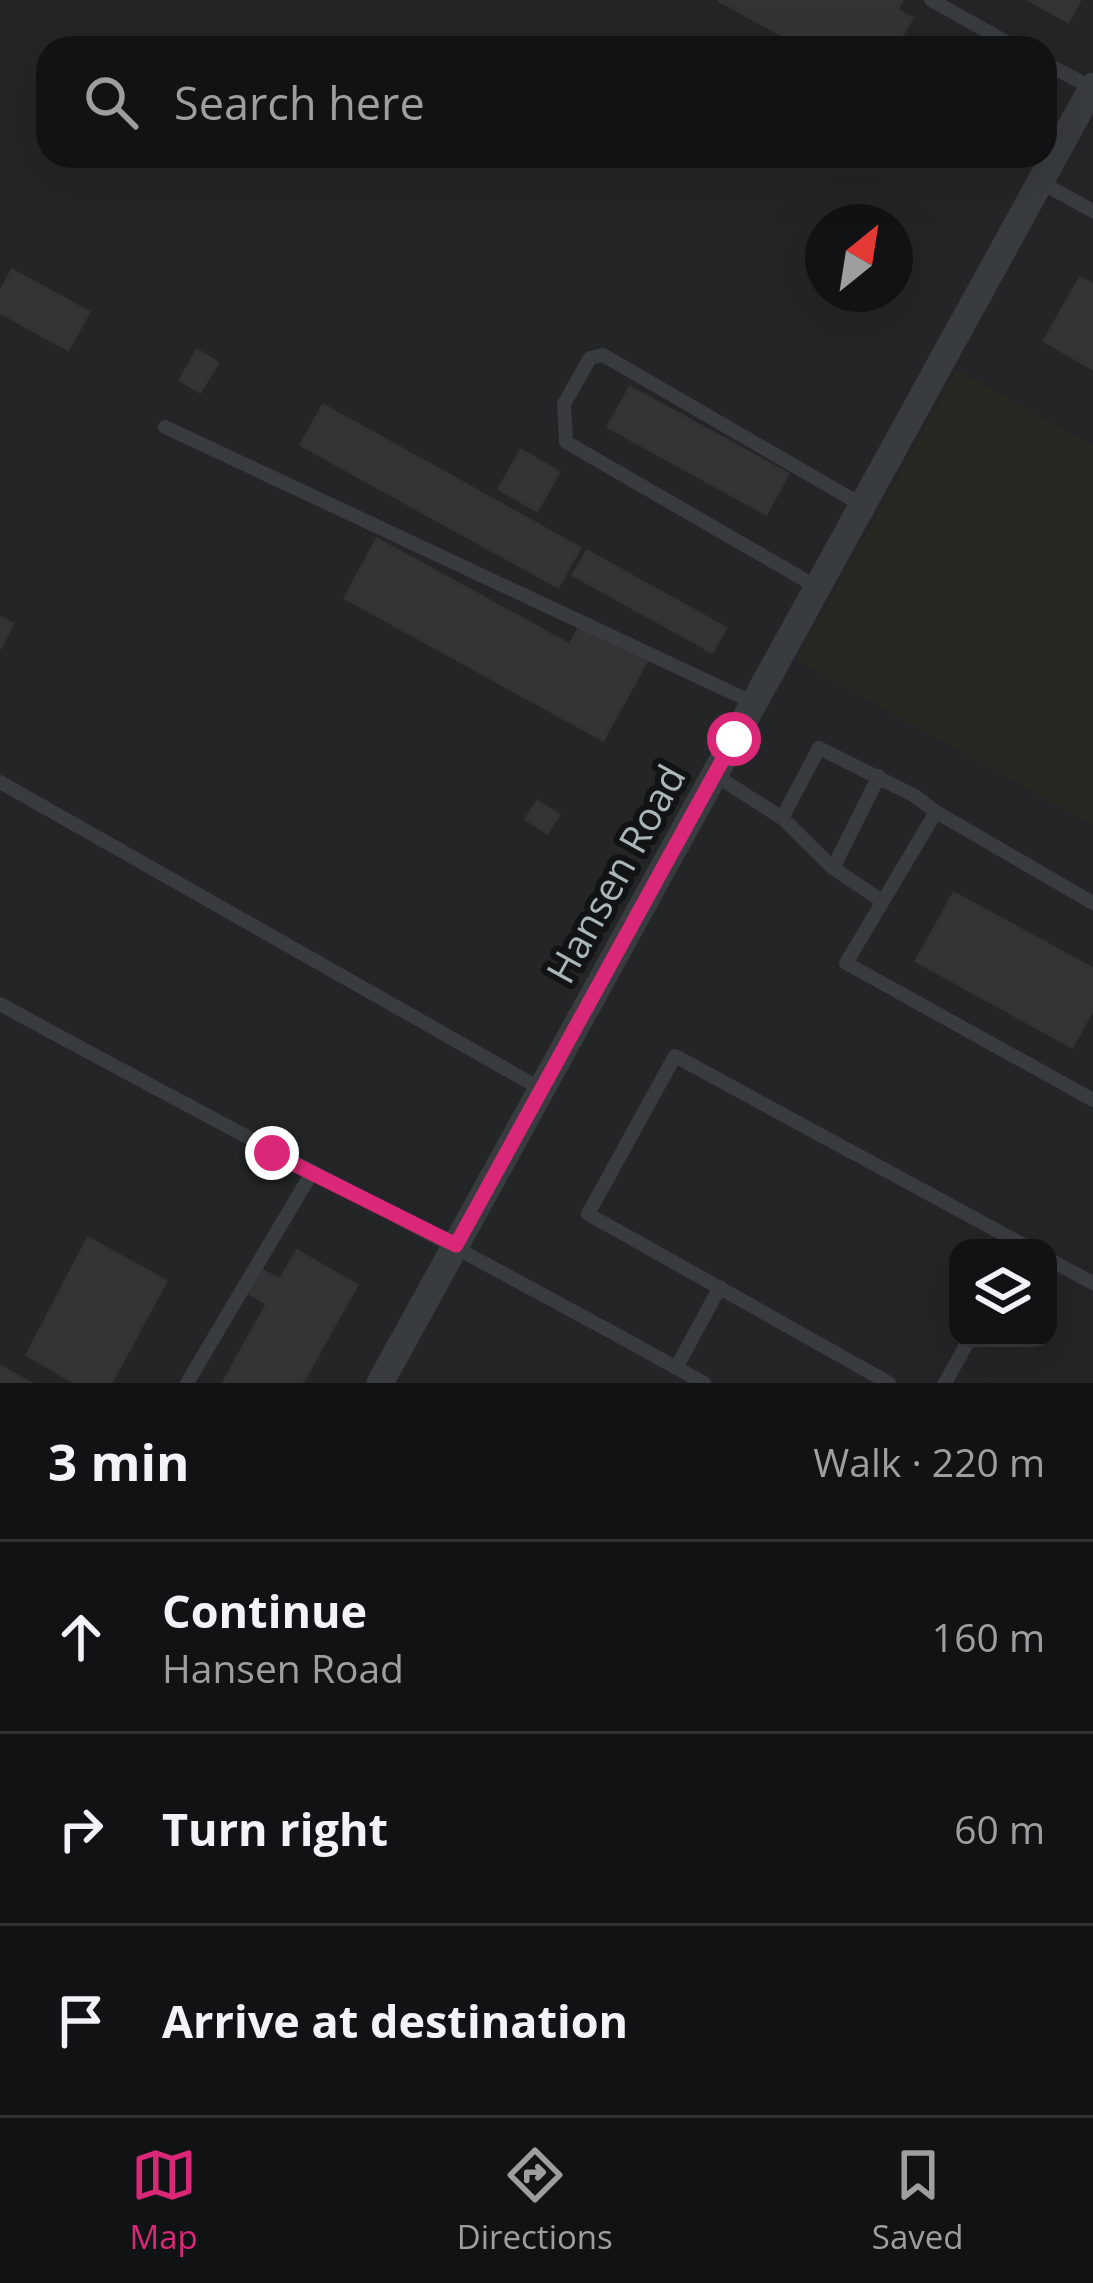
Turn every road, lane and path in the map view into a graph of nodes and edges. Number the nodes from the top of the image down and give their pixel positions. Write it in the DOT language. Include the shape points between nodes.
graph roads {
  1 [pos="931,0"];
  2 [pos="996,36"];
  3 [pos="1057,69"];
  4 [pos="1092,87"];
  5 [pos="1057,154"];
  6 [pos="1050,168"];
  7 [pos="1042,183"];
  8 [pos="1093,211"];
  9 [pos="165,427"];
  10 [pos="862,505"];
  11 [pos="818,586"];
  12 [pos="754,703"];
  13 [pos="715,775"];
  14 [pos="879,776"];
  15 [pos="0,782"];
  16 [pos="936,812"];
  17 [pos="782,818"];
  18 [pos="832,868"];
  19 [pos="883,901"];
  20 [pos="1093,903"];
  21 [pos="0,1004"];
  22 [pos="541,1089"];
  23 [pos="1093,1100"];
  24 [pos="311,1174"];
  25 [pos="1009,1239"];
  26 [pos="456,1245"];
  27 [pos="1057,1263"];
  28 [pos="1093,1283"];
  29 [pos="720,1287"];
  30 [pos="965,1347"];
  31 [pos="676,1367"];
  32 [pos="187,1383"];
  33 [pos="380,1383"];
  34 [pos="704,1383"];
  35 [pos="890,1383"];
  36 [pos="945,1383"];
  1 -- 2 [label="lane"];
  3 -- 4 [label="lane"];
  4 -- 5 [label="street, Hansen Road"];
  6 -- 7 [label="street, Hansen Road"];
  7 -- 8 [label="lane"];
  7 -- 10 [label="street, Hansen Road"];
  9 -- 12 [label="lane"];
  10 -- 11 [label="street, Hansen Road"];
  10 -- 11 [label="lane" via="603,355 590,358 564,404 566,442"];
  11 -- 12 [label="street, Hansen Road"];
  12 -- 13 [label="street, Hansen Road"];
  13 -- 17 [label="lane"];
  13 -- 22 [label="street, Hansen Road"];
  14 -- 16 [label="lane"];
  14 -- 17 [label="lane" via="819,748"];
  14 -- 18 [label="lane"];
  15 -- 22 [label="lane"];
  16 -- 19 [label="lane"];
  16 -- 20 [label="lane"];
  17 -- 18 [label="lane"];
  18 -- 19 [label="lane"];
  19 -- 23 [label="lane" via="846,963"];
  21 -- 24 [label="lane"];
  22 -- 26 [label="street, Hansen Road"];
  24 -- 26 [label="lane"];
  24 -- 32 [label="lane"];
  25 -- 29 [label="lane" via="675,1056 588,1214"];
  26 -- 31 [label="lane"];
  26 -- 33 [label="street, Hansen Road"];
  27 -- 28 [label="lane"];
  29 -- 31 [label="lane"];
  29 -- 35 [label="lane"];
  30 -- 36 [label="lane"];
  31 -- 34 [label="lane"];
}
